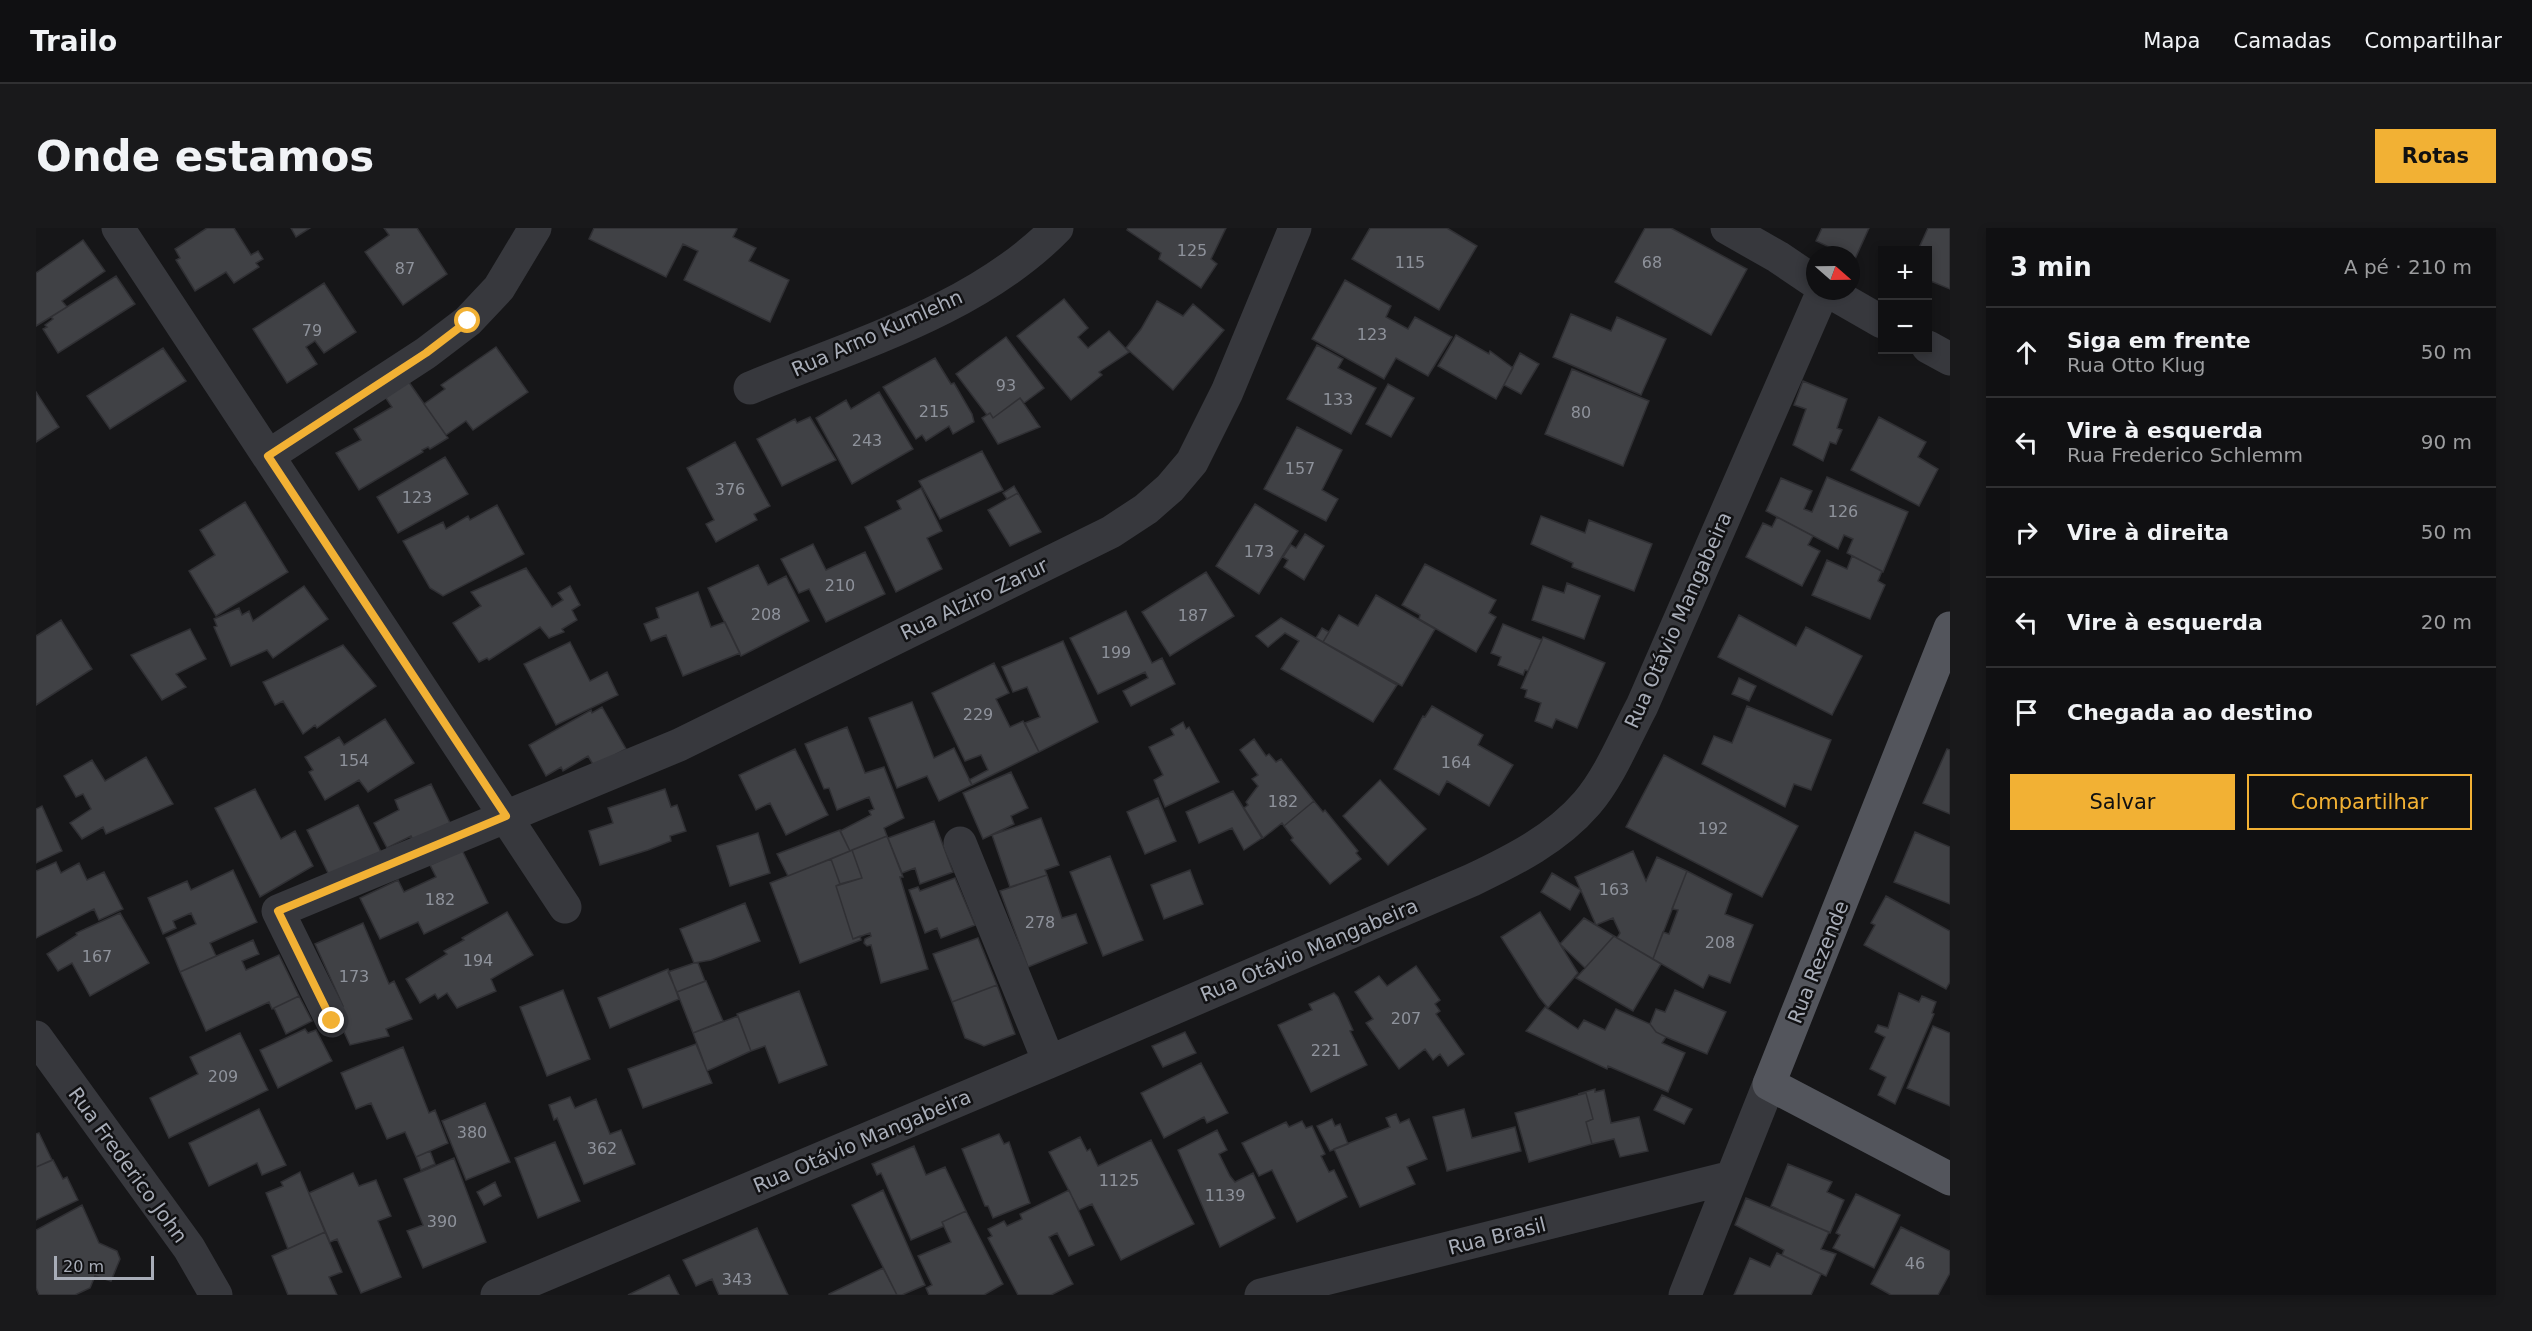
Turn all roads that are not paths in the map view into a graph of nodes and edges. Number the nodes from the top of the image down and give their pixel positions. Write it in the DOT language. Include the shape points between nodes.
graph roads {
  1 [pos="118,228"];
  2 [pos="535,228"];
  3 [pos="1057,228"];
  4 [pos="1294,228"];
  5 [pos="1727,228"];
  6 [pos="1806,276"];
  7 [pos="1819,300"];
  8 [pos="1844,300"];
  9 [pos="1878,320"];
  10 [pos="1932,349"];
  11 [pos="1950,359"];
  12 [pos="750,388"];
  13 [pos="268,456"];
  14 [pos="1950,628"];
  15 [pos="506,816"];
  16 [pos="960,843"];
  17 [pos="565,907"];
  18 [pos="332,1021"];
  19 [pos="39,1048"];
  20 [pos="1049,1062"];
  21 [pos="1769,1084"];
  22 [pos="1732,1177"];
  23 [pos="1950,1179"];
  24 [pos="216,1295"];
  25 [pos="497,1295"];
  26 [pos="1261,1295"];
  27 [pos="1685,1295"];
  1 -- 13 [label="street"];
  2 -- 13 [label="street" via="499,288 468,321 426,353"];
  3 -- 12 [label="street, Rua Arno Kumlehn" via="1032,254 929,315"];
  4 -- 15 [label="street, Rua Alziro Zarur" via="1210,430 1192,462 1146,509 1111,532 679,745"];
  5 -- 6 [label="street"];
  7 -- 20 [label="street, Rua Otávio Mangabeira" via="1642,706 1587,802 1524,855"];
  8 -- 9 [label="street"];
  10 -- 11 [label="street"];
  13 -- 15 [label="street"];
  14 -- 21 [label="main road, Rua Rezende"];
  15 -- 17 [label="street"];
  15 -- 18 [label="street, Rua Alziro Zarur" via="278,911"];
  16 -- 20 [label="street"];
  19 -- 24 [label="street, Rua Frederico John" via="189,1248"];
  20 -- 25 [label="street, Rua Otávio Mangabeira"];
  21 -- 22 [label="street, Rua Rezende"];
  21 -- 23 [label="main road"];
  22 -- 26 [label="street, Rua Brasil"];
  22 -- 27 [label="street, Rua Rezende"];
}
